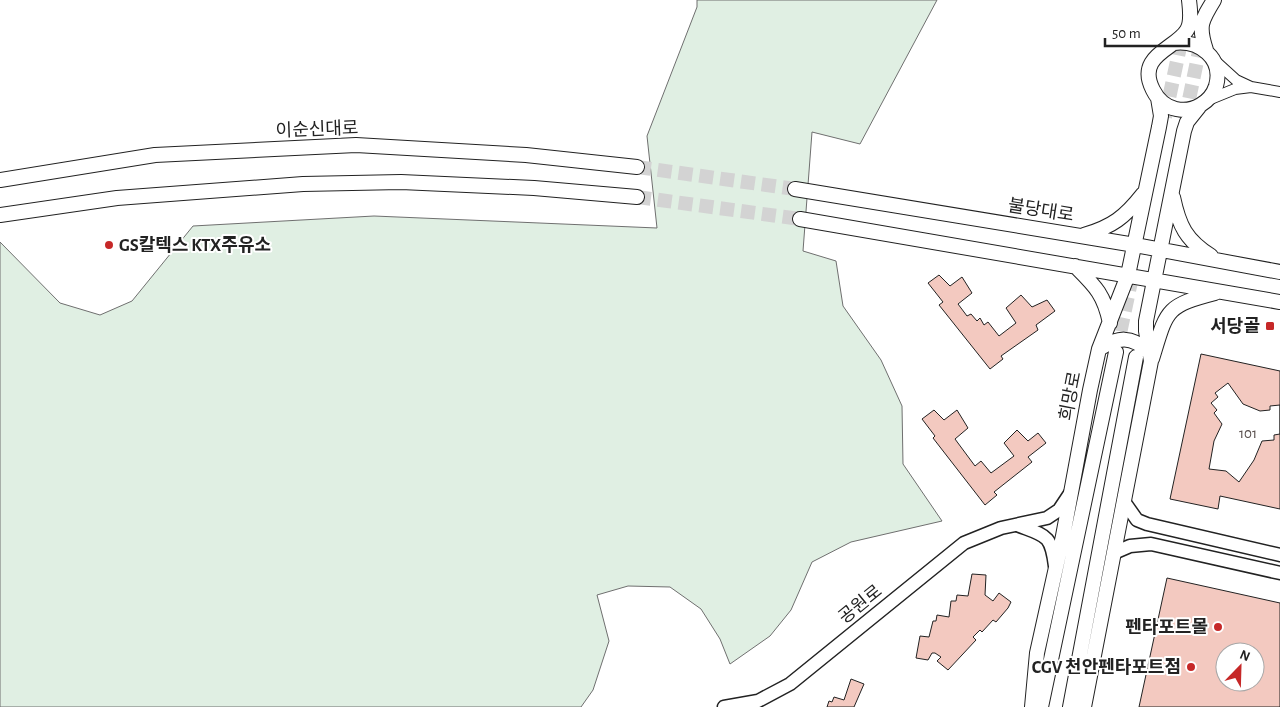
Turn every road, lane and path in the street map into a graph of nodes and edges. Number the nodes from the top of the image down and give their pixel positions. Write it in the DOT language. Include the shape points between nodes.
graph roads {
  1 [pos="1189,0"];
  2 [pos="1214,0"];
  3 [pos="1174,44"];
  4 [pos="1209,54"];
  5 [pos="1251,87"];
  6 [pos="1280,92"];
  7 [pos="1158,98"];
  8 [pos="1203,103"];
  9 [pos="637,167"];
  10 [pos="0,180"];
  11 [pos="795,188"];
  12 [pos="1146,190"];
  13 [pos="1172,194"];
  14 [pos="637,197"];
  15 [pos="0,215"];
  16 [pos="800,220"];
  17 [pos="1080,236"];
  18 [pos="1134,245"];
  19 [pos="1160,249"];
  20 [pos="1218,260"];
  21 [pos="1075,266"];
  22 [pos="1280,272"];
  23 [pos="1128,275"];
  24 [pos="1154,280"];
  25 [pos="1221,291"];
  26 [pos="1280,302"];
  27 [pos="1110,323"];
  28 [pos="1099,349"];
  29 [pos="1116,352"];
  30 [pos="1150,356"];
  31 [pos="1136,357"];
  32 [pos="1071,491"];
  33 [pos="1125,503"];
  34 [pos="1017,525"];
  35 [pos="1116,552"];
  36 [pos="1280,555"];
  37 [pos="1056,572"];
  38 [pos="1280,573"];
  39 [pos="724,707"];
  40 [pos="1032,707"];
  41 [pos="1041,707"];
  42 [pos="1070,707"];
  43 [pos="1084,707"];
  1 -- 3 [label="main road" via="1188,30"];
  2 -- 4 [label="main road" via="1203,17 1200,31"];
  3 -- 4 [label="main road" via="1196,44"];
  3 -- 7 [label="main road" via="1164,48 1151,66 1151,83"];
  4 -- 5 [label="street" via="1236,80"];
  4 -- 8 [label="main road" via="1217,69 1217,80 1214,91"];
  5 -- 6 [label="street"];
  5 -- 8 [label="street" via="1235,89"];
  7 -- 8 [label="main road" via="1177,109 1188,110"];
  7 -- 12 [label="main road, 희망로" via="1161,116"];
  8 -- 13 [label="main road" via="1192,114 1184,131"];
  9 -- 10 [label="main road, 이순신대로" via="526,155 356,145 155,155"];
  11 -- 17 [label="main road, 불당대로"];
  12 -- 17 [label="main road" via="1129,212 1105,229"];
  12 -- 18 [label="main road, 희망로"];
  13 -- 19 [label="main road"];
  13 -- 20 [label="main road" via="1178,221 1194,245"];
  14 -- 15 [label="main road" via="401,182 303,184 117,198"];
  16 -- 21 [label="main road"];
  17 -- 18 [label="main road, 불당대로"];
  18 -- 19 [label="main road, 불당대로"];
  18 -- 23 [label="main road, 희망로"];
  19 -- 20 [label="main road, 불당대로"];
  19 -- 24 [label="main road"];
  20 -- 22 [label="main road, 불당대로"];
  21 -- 23 [label="main road"];
  21 -- 27 [label="main road" via="1097,288 1106,303"];
  23 -- 24 [label="main road"];
  23 -- 27 [label="main road, 희망로"];
  24 -- 25 [label="main road"];
  24 -- 30 [label="main road" via="1146,320"];
  25 -- 26 [label="main road"];
  25 -- 30 [label="main road" via="1184,301 1170,311"];
  27 -- 28 [label="main road, 희망로"];
  28 -- 30 [label="main road" via="1112,340 1120,339 1134,341"];
  28 -- 32 [label="main road, 희망로"];
  29 -- 41 [label="main road"];
  30 -- 33 [label="main road"];
  31 -- 42 [label="main road"];
  32 -- 34 [label="street, 공원로" via="1059,510 1047,518"];
  32 -- 37 [label="main road, 희망로"];
  33 -- 35 [label="main road"];
  33 -- 36 [label="street" via="1137,520 1165,530"];
  34 -- 37 [label="street" via="1047,538 1052,546"];
  34 -- 39 [label="street, 공원로" via="964,543 790,684 758,701"];
  35 -- 38 [label="street" via="1140,544 1165,547"];
  35 -- 43 [label="main road"];
  37 -- 40 [label="main road, 희망로" via="1037,653"];
}
